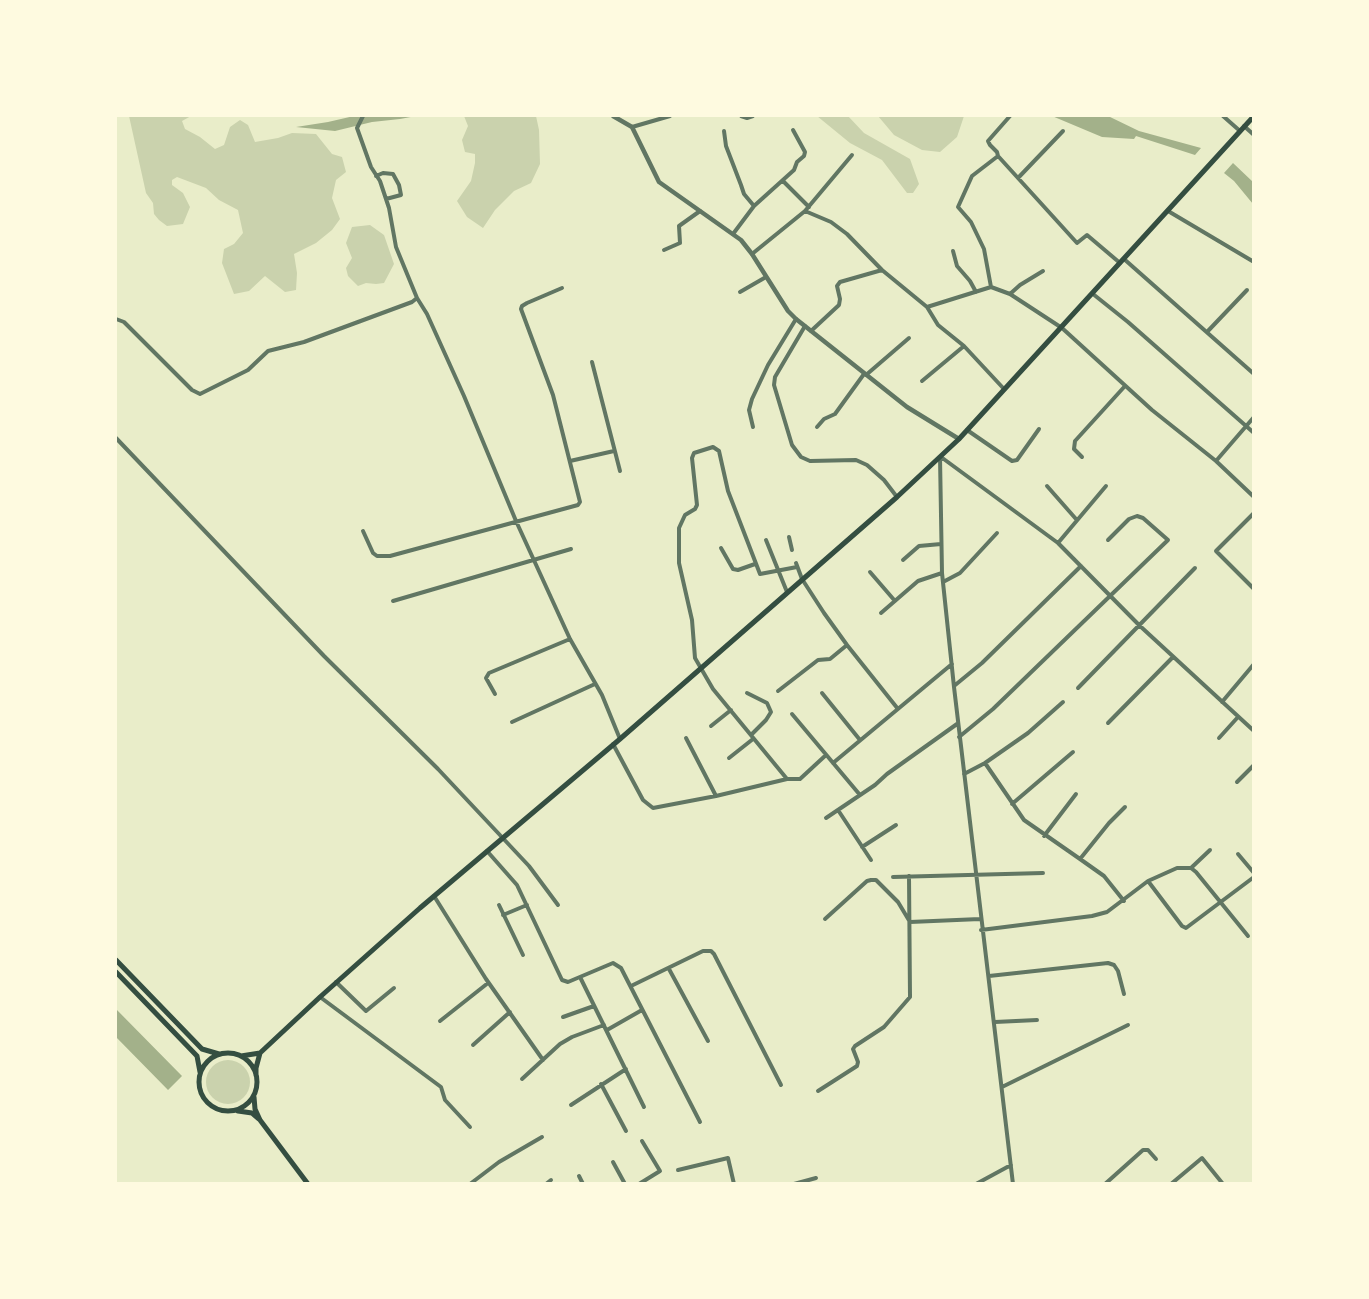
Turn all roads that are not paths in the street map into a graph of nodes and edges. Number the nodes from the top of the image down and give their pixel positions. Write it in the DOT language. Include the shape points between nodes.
graph roads {
  1 [pos="363,116"];
  2 [pos="613,116"];
  3 [pos="670,116"];
  4 [pos="741,116"];
  5 [pos="753,116"];
  6 [pos="1010,116"];
  7 [pos="1224,116"];
  8 [pos="1254,116"];
  9 [pos="632,127"];
  10 [pos="1242,129"];
  11 [pos="793,130"];
  12 [pos="724,131"];
  13 [pos="1064,131"];
  14 [pos="1254,135"];
  15 [pos="852,155"];
  16 [pos="998,156"];
  17 [pos="376,176"];
  18 [pos="1017,178"];
  19 [pos="783,181"];
  20 [pos="386,199"];
  21 [pos="754,206"];
  22 [pos="807,209"];
  23 [pos="700,211"];
  24 [pos="1168,211"];
  25 [pos="733,234"];
  26 [pos="664,250"];
  27 [pos="953,251"];
  28 [pos="752,254"];
  29 [pos="1122,261"];
  30 [pos="1254,262"];
  31 [pos="882,270"];
  32 [pos="1043,271"];
  33 [pos="766,277"];
  34 [pos="991,287"];
  35 [pos="562,288"];
  36 [pos="1247,290"];
  37 [pos="740,292"];
  38 [pos="976,292"];
  39 [pos="1010,294"];
  40 [pos="1093,294"];
  41 [pos="417,298"];
  42 [pos="927,307"];
  43 [pos="116,319"];
  44 [pos="796,319"];
  45 [pos="805,326"];
  46 [pos="1062,327"];
  47 [pos="811,331"];
  48 [pos="1207,332"];
  49 [pos="909,338"];
  50 [pos="964,346"];
  51 [pos="592,362"];
  52 [pos="1254,374"];
  53 [pos="865,375"];
  54 [pos="922,381"];
  55 [pos="1125,386"];
  56 [pos="1004,389"];
  57 [pos="1254,417"];
  58 [pos="1245,426"];
  59 [pos="753,427"];
  60 [pos="817,427"];
  61 [pos="1039,429"];
  62 [pos="967,430"];
  63 [pos="1254,433"];
  64 [pos="116,438"];
  65 [pos="958,439"];
  66 [pos="614,451"];
  67 [pos="940,456"];
  68 [pos="1082,457"];
  69 [pos="570,461"];
  70 [pos="1216,461"];
  71 [pos="620,471"];
  72 [pos="1047,486"];
  73 [pos="1106,486"];
  74 [pos="897,497"];
  75 [pos="1254,497"];
  76 [pos="1254,513"];
  77 [pos="1076,519"];
  78 [pos="516,521"];
  79 [pos="363,531"];
  80 [pos="997,533"];
  81 [pos="789,537"];
  82 [pos="766,540"];
  83 [pos="1108,540"];
  84 [pos="1058,543"];
  85 [pos="941,544"];
  86 [pos="721,548"];
  87 [pos="571,549"];
  88 [pos="792,550"];
  89 [pos="534,559"];
  90 [pos="903,560"];
  91 [pos="755,564"];
  92 [pos="1081,566"];
  93 [pos="1195,568"];
  94 [pos="779,572"];
  95 [pos="870,572"];
  96 [pos="942,573"];
  97 [pos="802,579"];
  98 [pos="943,582"];
  99 [pos="1254,589"];
  100 [pos="787,592"];
  101 [pos="1110,595"];
  102 [pos="895,601"];
  103 [pos="393,602"];
  104 [pos="881,613"];
  105 [pos="1140,626"];
  106 [pos="570,639"];
  107 [pos="847,645"];
  108 [pos="1173,657"];
  109 [pos="952,664"];
  110 [pos="1254,664"];
  111 [pos="700,668"];
  112 [pos="595,684"];
  113 [pos="954,687"];
  114 [pos="1078,688"];
  115 [pos="778,691"];
  116 [pos="747,693"];
  117 [pos="822,693"];
  118 [pos="495,694"];
  119 [pos="1063,702"];
  120 [pos="1222,702"];
  121 [pos="898,709"];
  122 [pos="731,710"];
  123 [pos="792,714"];
  124 [pos="1238,717"];
  125 [pos="512,722"];
  126 [pos="1108,723"];
  127 [pos="957,724"];
  128 [pos="711,726"];
  129 [pos="1254,731"];
  130 [pos="752,737"];
  131 [pos="959,737"];
  132 [pos="686,738"];
  133 [pos="1220,738"];
  134 [pos="620,739"];
  135 [pos="860,740"];
  136 [pos="613,744"];
  137 [pos="1073,752"];
  138 [pos="826,755"];
  139 [pos="729,758"];
  140 [pos="833,763"];
  141 [pos="985,763"];
  142 [pos="1254,765"];
  143 [pos="964,774"];
  144 [pos="787,779"];
  145 [pos="1237,782"];
  146 [pos="1076,794"];
  147 [pos="860,795"];
  148 [pos="716,796"];
  149 [pos="1012,804"];
  150 [pos="1125,807"];
  151 [pos="838,810"];
  152 [pos="826,818"];
  153 [pos="896,825"];
  154 [pos="1044,836"];
  155 [pos="502,839"];
  156 [pos="862,847"];
  157 [pos="1210,850"];
  158 [pos="487,851"];
  159 [pos="1238,854"];
  160 [pos="1080,859"];
  161 [pos="871,860"];
  162 [pos="1191,868"];
  163 [pos="976,873"];
  164 [pos="1043,873"];
  165 [pos="1254,875"];
  166 [pos="909,876"];
  167 [pos="893,877"];
  168 [pos="1148,881"];
  169 [pos="434,896"];
  170 [pos="1124,901"];
  171 [pos="1221,903"];
  172 [pos="499,905"];
  173 [pos="527,905"];
  174 [pos="558,905"];
  175 [pos="504,915"];
  176 [pos="825,919"];
  177 [pos="980,919"];
  178 [pos="910,922"];
  179 [pos="981,930"];
  180 [pos="1248,936"];
  181 [pos="523,955"];
  182 [pos="116,960"];
  183 [pos="669,969"];
  184 [pos="116,972"];
  185 [pos="989,976"];
  186 [pos="580,977"];
  187 [pos="336,982"];
  188 [pos="488,983"];
  189 [pos="631,986"];
  190 [pos="394,988"];
  191 [pos="1124,994"];
  192 [pos="320,997"];
  193 [pos="594,1006"];
  194 [pos="642,1010"];
  195 [pos="510,1012"];
  196 [pos="564,1017"];
  197 [pos="1037,1020"];
  198 [pos="440,1021"];
  199 [pos="995,1022"];
  200 [pos="604,1025"];
  201 [pos="1128,1025"];
  202 [pos="607,1030"];
  203 [pos="708,1041"];
  204 [pos="473,1045"];
  205 [pos="260,1053"];
  206 [pos="221,1054"];
  207 [pos="240,1056"];
  208 [pos="543,1060"];
  209 [pos="626,1069"];
  210 [pos="201,1074"];
  211 [pos="256,1075"];
  212 [pos="522,1079"];
  213 [pos="601,1084"];
  214 [pos="781,1085"];
  215 [pos="1002,1087"];
  216 [pos="818,1091"];
  217 [pos="254,1095"];
  218 [pos="571,1105"];
  219 [pos="644,1107"];
  220 [pos="235,1111"];
  221 [pos="260,1120"];
  222 [pos="700,1122"];
  223 [pos="470,1127"];
  224 [pos="626,1131"];
  225 [pos="542,1137"];
  226 [pos="642,1141"];
  227 [pos="1156,1159"];
  228 [pos="614,1162"];
  229 [pos="1011,1165"];
  230 [pos="678,1170"];
  231 [pos="579,1176"];
  232 [pos="816,1178"];
  233 [pos="551,1180"];
  234 [pos="308,1184"];
  235 [pos="470,1184"];
  236 [pos="546,1184"];
  237 [pos="584,1184"];
  238 [pos="625,1184"];
  239 [pos="639,1184"];
  240 [pos="734,1184"];
  241 [pos="794,1184"];
  242 [pos="976,1184"];
  243 [pos="1013,1184"];
  244 [pos="1105,1184"];
  245 [pos="1171,1184"];
  246 [pos="1223,1184"];
  1 -- 17 [label="street" via="357,128"];
  2 -- 9 [label="street"];
  3 -- 9 [label="street"];
  4 -- 5 [label="street"];
  6 -- 16 [label="street" via="988,141"];
  7 -- 10 [label="street"];
  8 -- 10 [label="main road"];
  9 -- 23 [label="street" via="659,182"];
  10 -- 14 [label="street"];
  10 -- 24 [label="main road"];
  11 -- 19 [label="street" via="805,154"];
  12 -- 21 [label="street" via="744,194"];
  13 -- 18 [label="street"];
  15 -- 22 [label="street"];
  16 -- 18 [label="street"];
  16 -- 34 [label="street" via="972,176 958,207 971,222 984,249"];
  17 -- 20 [label="street"];
  17 -- 20 [label="street" via="393,174 399,185 401,195"];
  18 -- 29 [label="street" via="1077,243 1088,235"];
  19 -- 21 [label="street"];
  19 -- 22 [label="street"];
  20 -- 41 [label="street" via="396,247"];
  21 -- 25 [label="street"];
  22 -- 28 [label="street"];
  22 -- 31 [label="street" via="840,228"];
  23 -- 25 [label="street"];
  23 -- 26 [label="street" via="679,226 680,243"];
  24 -- 29 [label="main road"];
  24 -- 30 [label="street"];
  25 -- 28 [label="street"];
  27 -- 38 [label="street" via="957,266"];
  28 -- 33 [label="street"];
  29 -- 40 [label="main road"];
  29 -- 48 [label="street"];
  31 -- 42 [label="street"];
  31 -- 47 [label="street" via="840,282 839,304"];
  32 -- 39 [label="street"];
  33 -- 37 [label="street"];
  33 -- 44 [label="street"];
  34 -- 38 [label="street"];
  34 -- 39 [label="street"];
  35 -- 69 [label="street" via="521,309 554,395"];
  36 -- 48 [label="street"];
  38 -- 42 [label="street"];
  39 -- 46 [label="street"];
  40 -- 46 [label="main road"];
  40 -- 58 [label="street"];
  41 -- 43 [label="street" via="304,342 268,351 248,369 200,394 124,322"];
  41 -- 78 [label="street" via="464,396"];
  42 -- 50 [label="street" via="944,332"];
  44 -- 45 [label="street"];
  44 -- 59 [label="street" via="752,399 749,410"];
  45 -- 47 [label="street"];
  45 -- 74 [label="street" via="774,385 792,445 801,458 810,461 856,460 867,465"];
  46 -- 55 [label="street"];
  46 -- 56 [label="main road"];
  47 -- 53 [label="street"];
  48 -- 52 [label="street"];
  49 -- 53 [label="street"];
  50 -- 54 [label="street"];
  50 -- 56 [label="street"];
  51 -- 66 [label="street"];
  53 -- 60 [label="street" via="835,414"];
  53 -- 65 [label="street"];
  55 -- 68 [label="street" via="1075,441 1074,449"];
  55 -- 70 [label="street"];
  56 -- 62 [label="main road"];
  57 -- 58 [label="street"];
  58 -- 63 [label="street"];
  58 -- 70 [label="street"];
  61 -- 62 [label="street" via="1017,460 1006,458"];
  62 -- 65 [label="main road"];
  64 -- 155 [label="street"];
  65 -- 67 [label="main road"];
  66 -- 69 [label="street"];
  66 -- 71 [label="street"];
  67 -- 74 [label="main road"];
  67 -- 84 [label="street"];
  67 -- 85 [label="street"];
  69 -- 78 [label="street" via="578,505"];
  70 -- 75 [label="street"];
  72 -- 77 [label="street"];
  73 -- 77 [label="street"];
  74 -- 97 [label="main road"];
  76 -- 99 [label="street" via="1216,551"];
  77 -- 84 [label="street"];
  78 -- 79 [label="street" via="382,557 373,553"];
  78 -- 89 [label="street"];
  80 -- 98 [label="street" via="960,573"];
  81 -- 88 [label="street"];
  82 -- 94 [label="street"];
  83 -- 101 [label="street" via="1137,516 1168,540"];
  84 -- 92 [label="street"];
  85 -- 90 [label="street" via="919,546"];
  85 -- 96 [label="street"];
  86 -- 91 [label="street" via="733,569"];
  87 -- 89 [label="street"];
  89 -- 103 [label="street"];
  89 -- 106 [label="street"];
  91 -- 94 [label="street" via="760,574"];
  91 -- 111 [label="street" via="728,491 719,452 713,447 698,450 692,458 697,505 685,515 679,528 679,563"];
  92 -- 101 [label="street"];
  92 -- 113 [label="street"];
  93 -- 105 [label="street"];
  94 -- 97 [label="street" via="797,565"];
  94 -- 100 [label="street"];
  95 -- 102 [label="street"];
  96 -- 98 [label="street"];
  96 -- 102 [label="street" via="918,581"];
  97 -- 100 [label="main road"];
  97 -- 107 [label="street"];
  98 -- 109 [label="street"];
  100 -- 111 [label="main road"];
  101 -- 105 [label="street"];
  101 -- 131 [label="street" via="1017,687"];
  102 -- 104 [label="street"];
  105 -- 108 [label="street"];
  105 -- 114 [label="street"];
  106 -- 112 [label="street"];
  106 -- 118 [label="street" via="489,673 486,678"];
  107 -- 115 [label="street" via="830,659 818,660"];
  107 -- 121 [label="street"];
  108 -- 120 [label="street"];
  108 -- 126 [label="street"];
  109 -- 113 [label="street"];
  109 -- 121 [label="street"];
  110 -- 120 [label="street"];
  111 -- 122 [label="street"];
  111 -- 134 [label="main road"];
  112 -- 125 [label="street"];
  112 -- 134 [label="street"];
  113 -- 127 [label="street"];
  116 -- 130 [label="street" via="767,703 771,712"];
  117 -- 135 [label="street"];
  119 -- 141 [label="street"];
  120 -- 124 [label="street"];
  121 -- 135 [label="street"];
  122 -- 128 [label="street"];
  122 -- 130 [label="street"];
  123 -- 138 [label="street"];
  124 -- 129 [label="street"];
  124 -- 133 [label="street"];
  127 -- 131 [label="street"];
  127 -- 147 [label="street"];
  130 -- 139 [label="street"];
  130 -- 144 [label="street"];
  131 -- 143 [label="street"];
  132 -- 148 [label="street"];
  134 -- 136 [label="main road"];
  135 -- 140 [label="street"];
  136 -- 148 [label="street" via="643,800 652,808"];
  136 -- 155 [label="main road"];
  137 -- 149 [label="street"];
  138 -- 140 [label="street"];
  138 -- 144 [label="street" via="800,779"];
  140 -- 147 [label="street"];
  141 -- 143 [label="street"];
  141 -- 149 [label="street"];
  142 -- 145 [label="street"];
  143 -- 163 [label="street"];
  144 -- 148 [label="street"];
  146 -- 154 [label="street"];
  147 -- 151 [label="street"];
  149 -- 154 [label="street"];
  150 -- 160 [label="street"];
  151 -- 152 [label="street"];
  151 -- 156 [label="street"];
  153 -- 156 [label="street"];
  154 -- 160 [label="street"];
  155 -- 158 [label="main road"];
  155 -- 174 [label="street"];
  156 -- 161 [label="street"];
  157 -- 162 [label="street"];
  158 -- 169 [label="main road"];
  158 -- 173 [label="street" via="517,885"];
  159 -- 165 [label="street"];
  160 -- 170 [label="street" via="1104,876"];
  162 -- 168 [label="street" via="1177,868"];
  162 -- 171 [label="street"];
  163 -- 164 [label="street"];
  163 -- 166 [label="street"];
  163 -- 177 [label="street"];
  165 -- 171 [label="street"];
  166 -- 167 [label="street"];
  166 -- 178 [label="street"];
  168 -- 170 [label="street"];
  168 -- 171 [label="street" via="1186,928"];
  169 -- 187 [label="main road"];
  169 -- 188 [label="street"];
  170 -- 179 [label="street" via="1092,916"];
  171 -- 180 [label="street"];
  172 -- 175 [label="street"];
  173 -- 175 [label="street"];
  173 -- 186 [label="street" via="562,981"];
  175 -- 181 [label="street"];
  176 -- 178 [label="street" via="867,881 876,880 898,902"];
  177 -- 178 [label="street"];
  177 -- 179 [label="street"];
  178 -- 216 [label="street" via="908,1001 884,1027 855,1046 857,1066"];
  179 -- 185 [label="street"];
  182 -- 206 [label="main road" via="202,1049"];
  183 -- 189 [label="street"];
  183 -- 203 [label="street"];
  183 -- 214 [label="street" via="703,951 714,954"];
  184 -- 210 [label="main road" via="197,1056"];
  185 -- 191 [label="street" via="1108,963 1118,971"];
  185 -- 199 [label="street"];
  186 -- 189 [label="street" via="613,963 621,968"];
  186 -- 193 [label="street"];
  187 -- 190 [label="street" via="366,1011"];
  187 -- 192 [label="main road"];
  188 -- 195 [label="street"];
  188 -- 198 [label="street"];
  189 -- 194 [label="street"];
  192 -- 205 [label="main road"];
  192 -- 223 [label="street" via="441,1087 445,1100"];
  193 -- 196 [label="street"];
  193 -- 200 [label="street"];
  194 -- 202 [label="street"];
  194 -- 222 [label="street"];
  195 -- 204 [label="street"];
  195 -- 208 [label="street"];
  197 -- 199 [label="street"];
  199 -- 215 [label="street"];
  200 -- 202 [label="street"];
  200 -- 208 [label="street" via="572,1037"];
  201 -- 215 [label="street"];
  202 -- 209 [label="street"];
  205 -- 207 [label="main road"];
  205 -- 211 [label="main road"];
  206 -- 207 [label="main road"];
  206 -- 210 [label="main road" via="205,1065"];
  207 -- 211 [label="main road" via="250,1063"];
  208 -- 212 [label="street"];
  209 -- 213 [label="street"];
  209 -- 219 [label="street"];
  210 -- 220 [label="main road" via="205,1099 217,1109"];
  211 -- 217 [label="main road"];
  213 -- 218 [label="street"];
  213 -- 224 [label="street"];
  215 -- 229 [label="street"];
  217 -- 220 [label="main road"];
  217 -- 221 [label="main road"];
  220 -- 221 [label="main road" via="252,1113"];
  221 -- 234 [label="main road"];
  225 -- 235 [label="street"];
  226 -- 239 [label="street" via="660,1171"];
  227 -- 244 [label="street" via="1143,1150"];
  228 -- 238 [label="street"];
  229 -- 242 [label="street"];
  229 -- 243 [label="street"];
  230 -- 240 [label="street" via="728,1158"];
  231 -- 237 [label="street"];
  232 -- 241 [label="street"];
  233 -- 236 [label="street"];
  245 -- 246 [label="street" via="1202,1158"];
}
